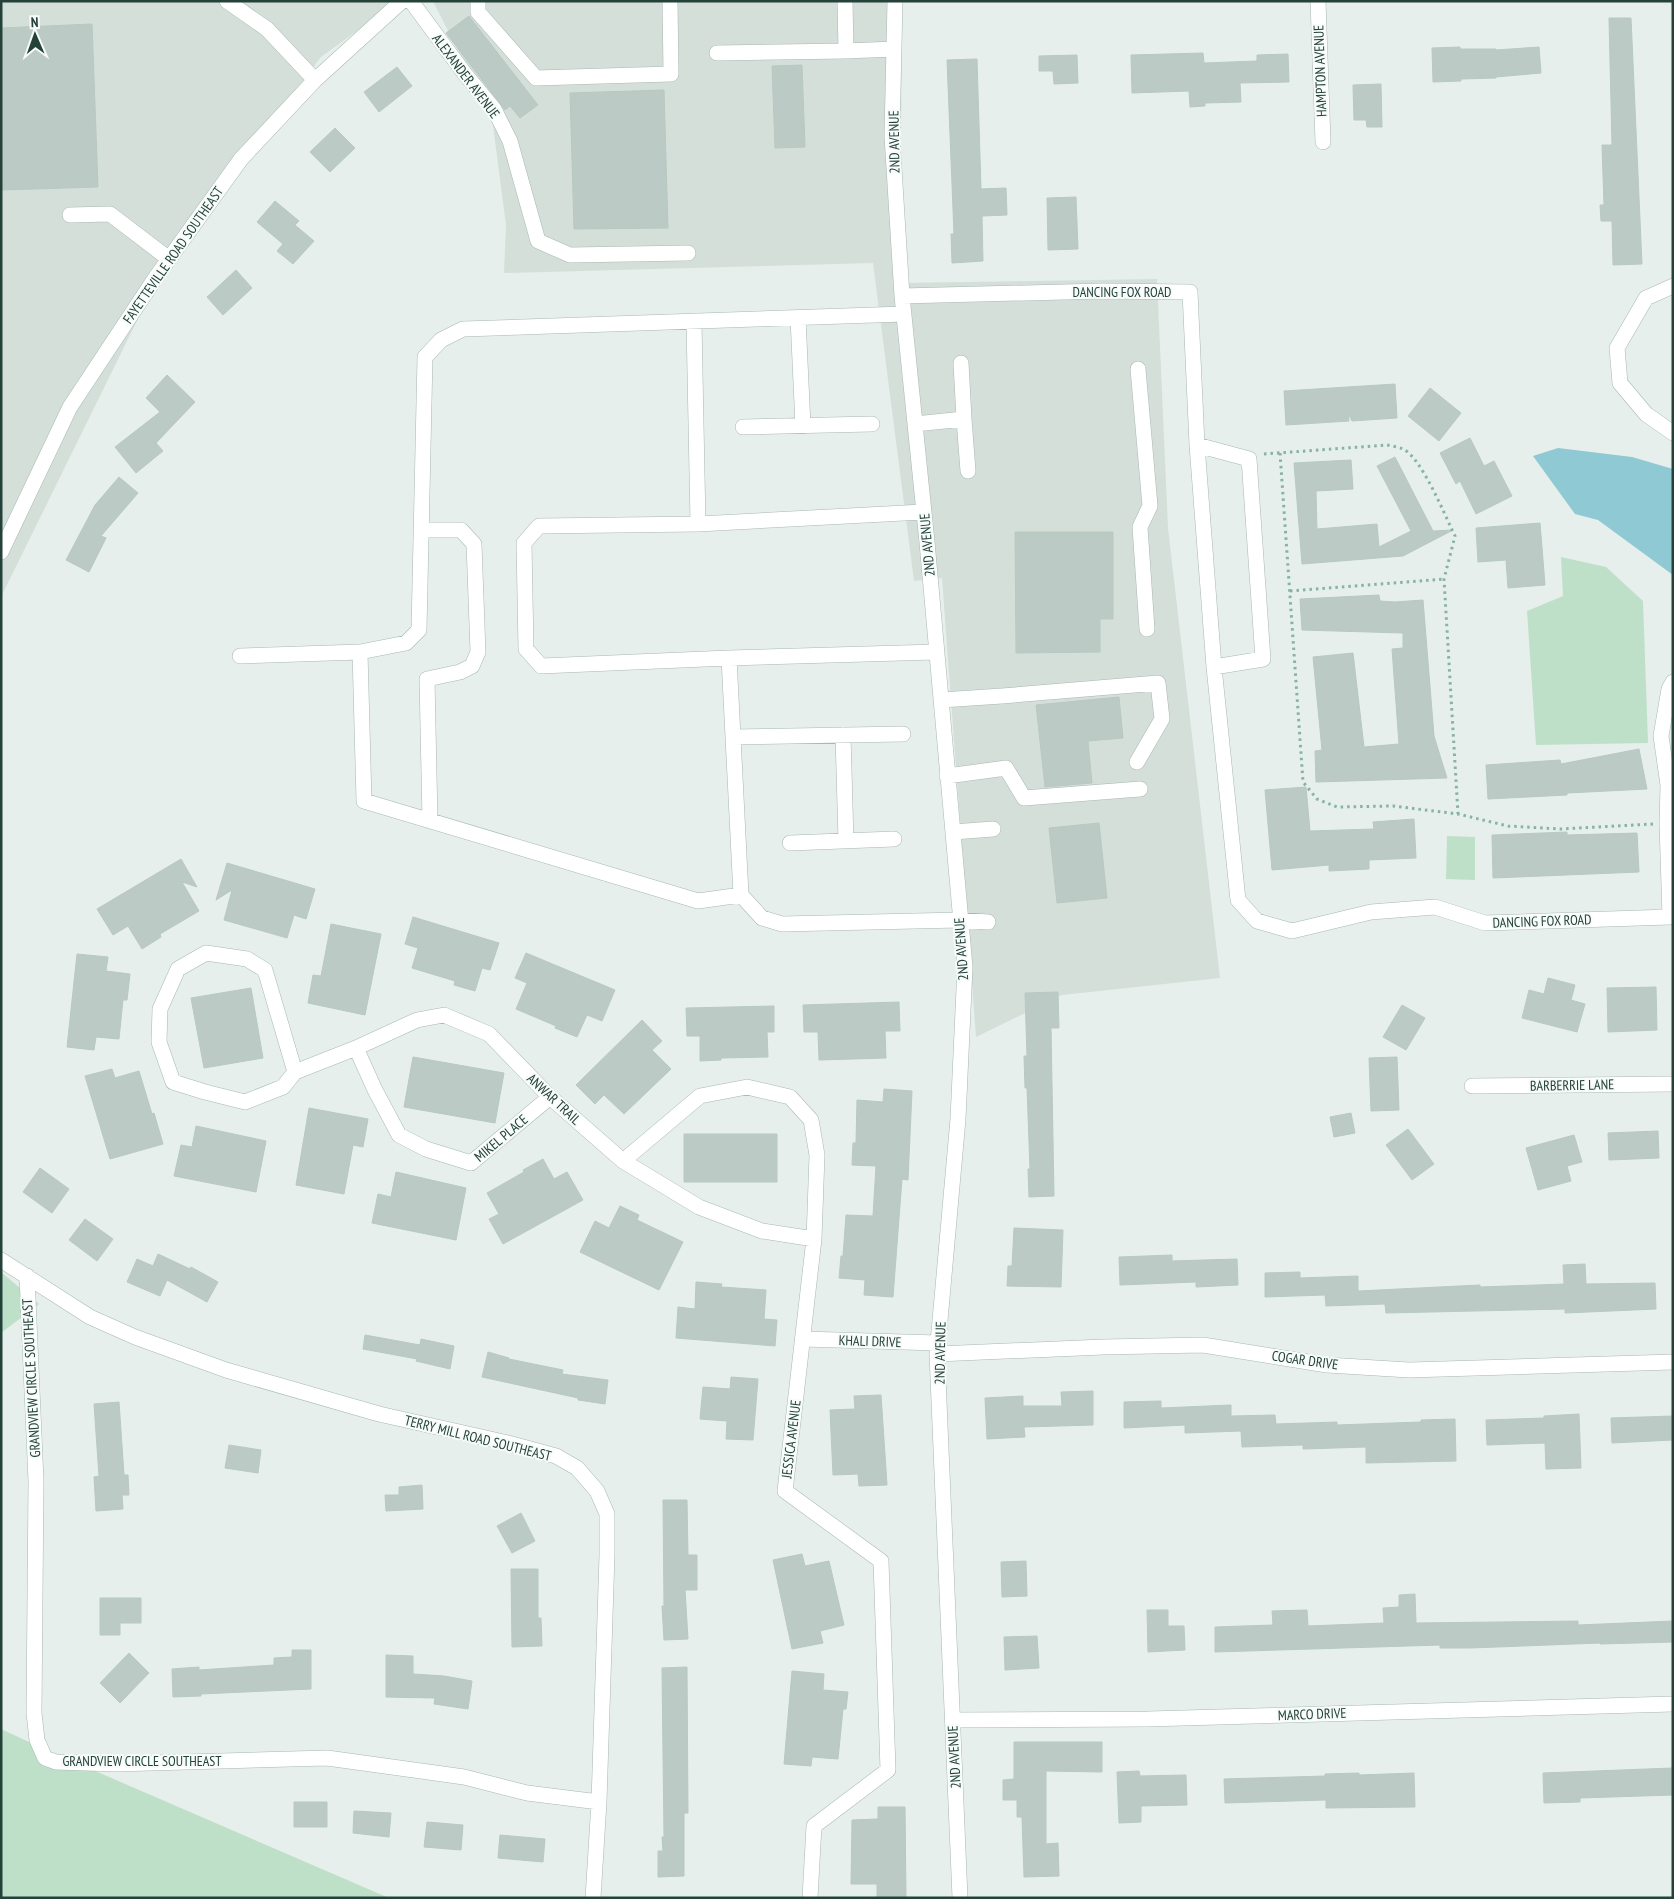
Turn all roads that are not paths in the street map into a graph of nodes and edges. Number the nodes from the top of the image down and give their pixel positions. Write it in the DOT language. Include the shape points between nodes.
graph roads {
  1 [pos="227,1"];
  2 [pos="402,1"];
  3 [pos="411,1"];
  4 [pos="478,1"];
  5 [pos="670,1"];
  6 [pos="845,1"];
  7 [pos="895,1"];
  8 [pos="1318,1"];
  9 [pos="894,49"];
  10 [pos="846,51"];
  11 [pos="717,53"];
  12 [pos="315,80"];
  13 [pos="1323,142"];
  14 [pos="70,215"];
  15 [pos="688,253"];
  16 [pos="169,259"];
  17 [pos="1673,286"];
  18 [pos="902,296"];
  19 [pos="904,314"];
  20 [pos="798,318"];
  21 [pos="694,322"];
  22 [pos="961,363"];
  23 [pos="1138,369"];
  24 [pos="964,419"];
  25 [pos="872,424"];
  26 [pos="915,424"];
  27 [pos="803,426"];
  28 [pos="743,427"];
  29 [pos="1673,433"];
  30 [pos="1197,445"];
  31 [pos="968,471"];
  32 [pos="923,512"];
  33 [pos="698,524"];
  34 [pos="421,530"];
  35 [pos="1,552"];
  36 [pos="1147,629"];
  37 [pos="360,652"];
  38 [pos="936,652"];
  39 [pos="240,656"];
  40 [pos="729,658"];
  41 [pos="1214,667"];
  42 [pos="1673,682"];
  43 [pos="941,700"];
  44 [pos="903,734"];
  45 [pos="843,735"];
  46 [pos="734,737"];
  47 [pos="1137,762"];
  48 [pos="948,776"];
  49 [pos="1140,789"];
  50 [pos="430,821"];
  51 [pos="993,829"];
  52 [pos="952,832"];
  53 [pos="894,840"];
  54 [pos="846,841"];
  55 [pos="790,843"];
  56 [pos="741,895"];
  57 [pos="960,920"];
  58 [pos="988,922"];
  59 [pos="356,1048"];
  60 [pos="295,1072"];
  61 [pos="1673,1084"];
  62 [pos="1472,1086"];
  63 [pos="550,1097"];
  64 [pos="623,1161"];
  65 [pos="814,1239"];
  66 [pos="1,1260"];
  67 [pos="27,1276"];
  68 [pos="803,1339"];
  69 [pos="938,1348"];
  70 [pos="1673,1362"];
  71 [pos="1673,1704"];
  72 [pos="952,1720"];
  73 [pos="599,1802"];
  74 [pos="593,1898"];
  75 [pos="810,1898"];
  76 [pos="960,1898"];
  1 -- 12 [label="street" via="267,28"];
  2 -- 12 [label="street, FAYETTEVILLE ROAD SOUTHEAST"];
  3 -- 15 [label="street, ALEXANDER AVENUE" via="494,109 510,141 538,241 570,255"];
  4 -- 5 [label="street" via="478,12 536,78 672,74"];
  6 -- 10 [label="street"];
  7 -- 9 [label="street, 2ND AVENUE"];
  8 -- 13 [label="street, HAMPTON AVENUE"];
  9 -- 10 [label="street"];
  9 -- 18 [label="street, 2ND AVENUE" via="892,136"];
  10 -- 11 [label="street"];
  12 -- 16 [label="street, FAYETTEVILLE ROAD SOUTHEAST" via="241,159"];
  14 -- 16 [label="street" via="110,214"];
  16 -- 35 [label="street, FAYETTEVILLE ROAD SOUTHEAST" via="70,407"];
  17 -- 29 [label="street" via="1646,298 1617,348 1620,383 1646,414"];
  18 -- 19 [label="street, 2ND AVENUE"];
  18 -- 30 [label="street, DANCING FOX ROAD" via="1190,292"];
  19 -- 20 [label="street"];
  19 -- 26 [label="street, 2ND AVENUE"];
  20 -- 21 [label="street"];
  20 -- 27 [label="street"];
  21 -- 33 [label="street"];
  21 -- 34 [label="street" via="463,329 441,340 425,357"];
  22 -- 24 [label="street"];
  23 -- 36 [label="street" via="1150,506 1140,527"];
  24 -- 26 [label="street"];
  24 -- 31 [label="street"];
  25 -- 27 [label="street"];
  26 -- 32 [label="street, 2ND AVENUE"];
  27 -- 28 [label="street"];
  30 -- 41 [label="street, DANCING FOX ROAD"];
  30 -- 41 [label="street" via="1249,459 1263,659"];
  32 -- 33 [label="street"];
  32 -- 38 [label="street, 2ND AVENUE"];
  33 -- 40 [label="street" via="539,526 524,543 526,649 541,666"];
  34 -- 37 [label="street" via="419,630 406,643"];
  34 -- 50 [label="street" via="462,530 474,544 478,652 472,666 427,679"];
  37 -- 39 [label="street"];
  37 -- 50 [label="street" via="364,801"];
  38 -- 40 [label="street"];
  38 -- 43 [label="street, 2ND AVENUE"];
  40 -- 46 [label="street"];
  41 -- 42 [label="street, DANCING FOX ROAD" via="1238,900 1257,921 1292,931 1371,912 1435,907 1485,923 1670,917 1668,785 1661,736"];
  43 -- 47 [label="street" via="1158,683 1162,719"];
  43 -- 48 [label="street, 2ND AVENUE"];
  44 -- 45 [label="street"];
  45 -- 46 [label="street"];
  45 -- 54 [label="street"];
  46 -- 56 [label="street"];
  48 -- 49 [label="street" via="1006,768 1024,798"];
  48 -- 52 [label="street, 2ND AVENUE"];
  50 -- 56 [label="street" via="698,901"];
  51 -- 52 [label="street"];
  52 -- 57 [label="street, 2ND AVENUE"];
  53 -- 54 [label="street"];
  54 -- 55 [label="street"];
  56 -- 57 [label="street" via="762,918 782,924"];
  57 -- 58 [label="street"];
  57 -- 69 [label="street, 2ND AVENUE" via="965,967 958,1109"];
  59 -- 60 [label="street, ANWAR TRAIL"];
  59 -- 63 [label="street, ANWAR TRAIL" via="417,1020 444,1015 490,1034"];
  59 -- 63 [label="street, MIKEL PLACE" via="400,1135 426,1149 471,1163"];
  60 -- 60 [label="street, ANWAR TRAIL" via="265,970 247,959 206,953 178,969 160,1009 159,1042 173,1082 245,1102 283,1087"];
  61 -- 62 [label="street, BARBERRIE LANE"];
  63 -- 64 [label="street, ANWAR TRAIL"];
  64 -- 65 [label="street, ANWAR TRAIL" via="698,1207 762,1231"];
  64 -- 65 [label="street, JESSICA AVENUE" via="700,1096 747,1087 790,1097 811,1120 817,1155"];
  65 -- 68 [label="street, JESSICA AVENUE"];
  66 -- 67 [label="street, TERRY MILL ROAD SOUTHEAST"];
  67 -- 73 [label="street, TERRY MILL ROAD SOUTHEAST" via="90,1317 226,1370 380,1414 556,1456 577,1468 597,1490 606,1514"];
  67 -- 73 [label="street, GRANDVIEW CIRCLE SOUTHEAST" via="36,1481 34,1713 37,1740 45,1758 56,1762 116,1764 327,1758 464,1778 527,1793"];
  68 -- 69 [label="street, KHALI DRIVE"];
  68 -- 75 [label="street, JESSICA AVENUE" via="784,1491 881,1561 888,1770 814,1826"];
  69 -- 70 [label="street, COGAR DRIVE" via="1203,1345 1327,1365 1409,1370"];
  69 -- 72 [label="street, 2ND AVENUE"];
  71 -- 72 [label="street, MARCO DRIVE" via="1148,1719"];
  72 -- 76 [label="street, 2ND AVENUE"];
  73 -- 74 [label="street, TERRY MILL ROAD SOUTHEAST"];
}
